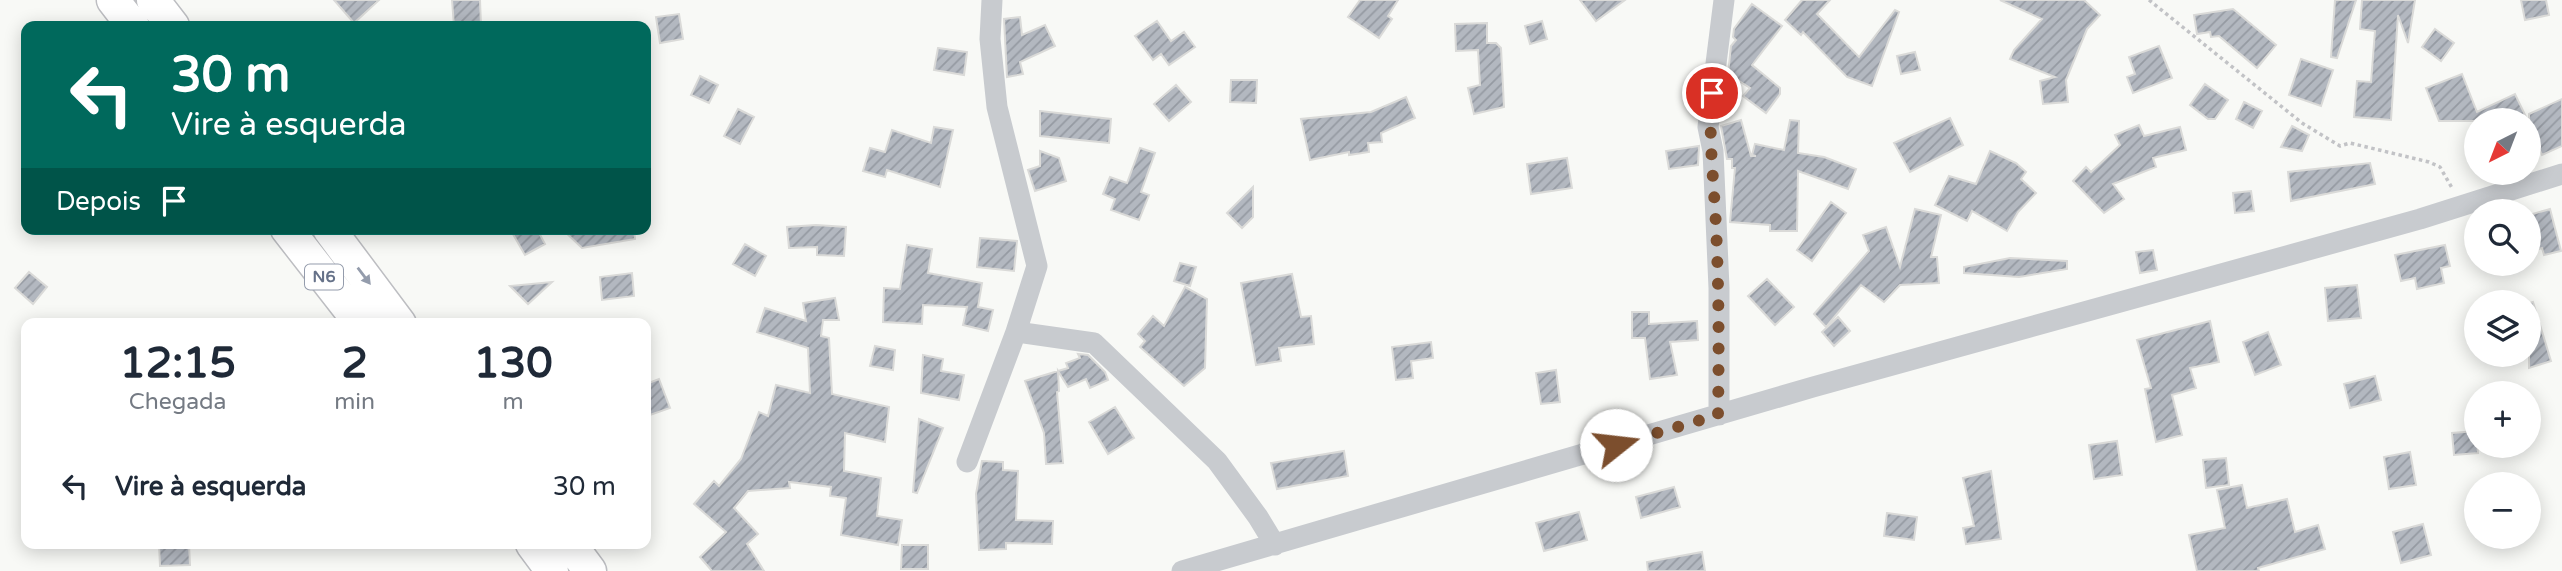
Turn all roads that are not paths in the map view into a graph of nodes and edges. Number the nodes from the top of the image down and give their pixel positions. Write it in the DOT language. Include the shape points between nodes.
graph roads {
  1 [pos="113,0"];
  2 [pos="153,0"];
  3 [pos="992,0"];
  4 [pos="1724,0"];
  5 [pos="129,21"];
  6 [pos="169,21"];
  7 [pos="2562,174"];
  8 [pos="292,235"];
  9 [pos="333,235"];
  10 [pos="356,318"];
  11 [pos="396,318"];
  12 [pos="1016,332"];
  13 [pos="1718,415"];
  14 [pos="967,462"];
  15 [pos="1275,545"];
  16 [pos="536,549"];
  17 [pos="574,549"];
  18 [pos="552,571"];
  19 [pos="590,571"];
  20 [pos="1182,571"];
  1 -- 5 [label="highway"];
  2 -- 6 [label="highway"];
  3 -- 12 [label="street" via="990,39 997,107 1037,266"];
  4 -- 13 [label="street" via="1708,127 1719,288"];
  7 -- 13 [label="street"];
  8 -- 10 [label="highway, N6"];
  9 -- 11 [label="highway, N6, one-way"];
  12 -- 14 [label="street"];
  12 -- 15 [label="street" via="1094,343 1217,461"];
  13 -- 15 [label="street"];
  15 -- 20 [label="street"];
  16 -- 18 [label="highway"];
  17 -- 19 [label="highway"];
}
